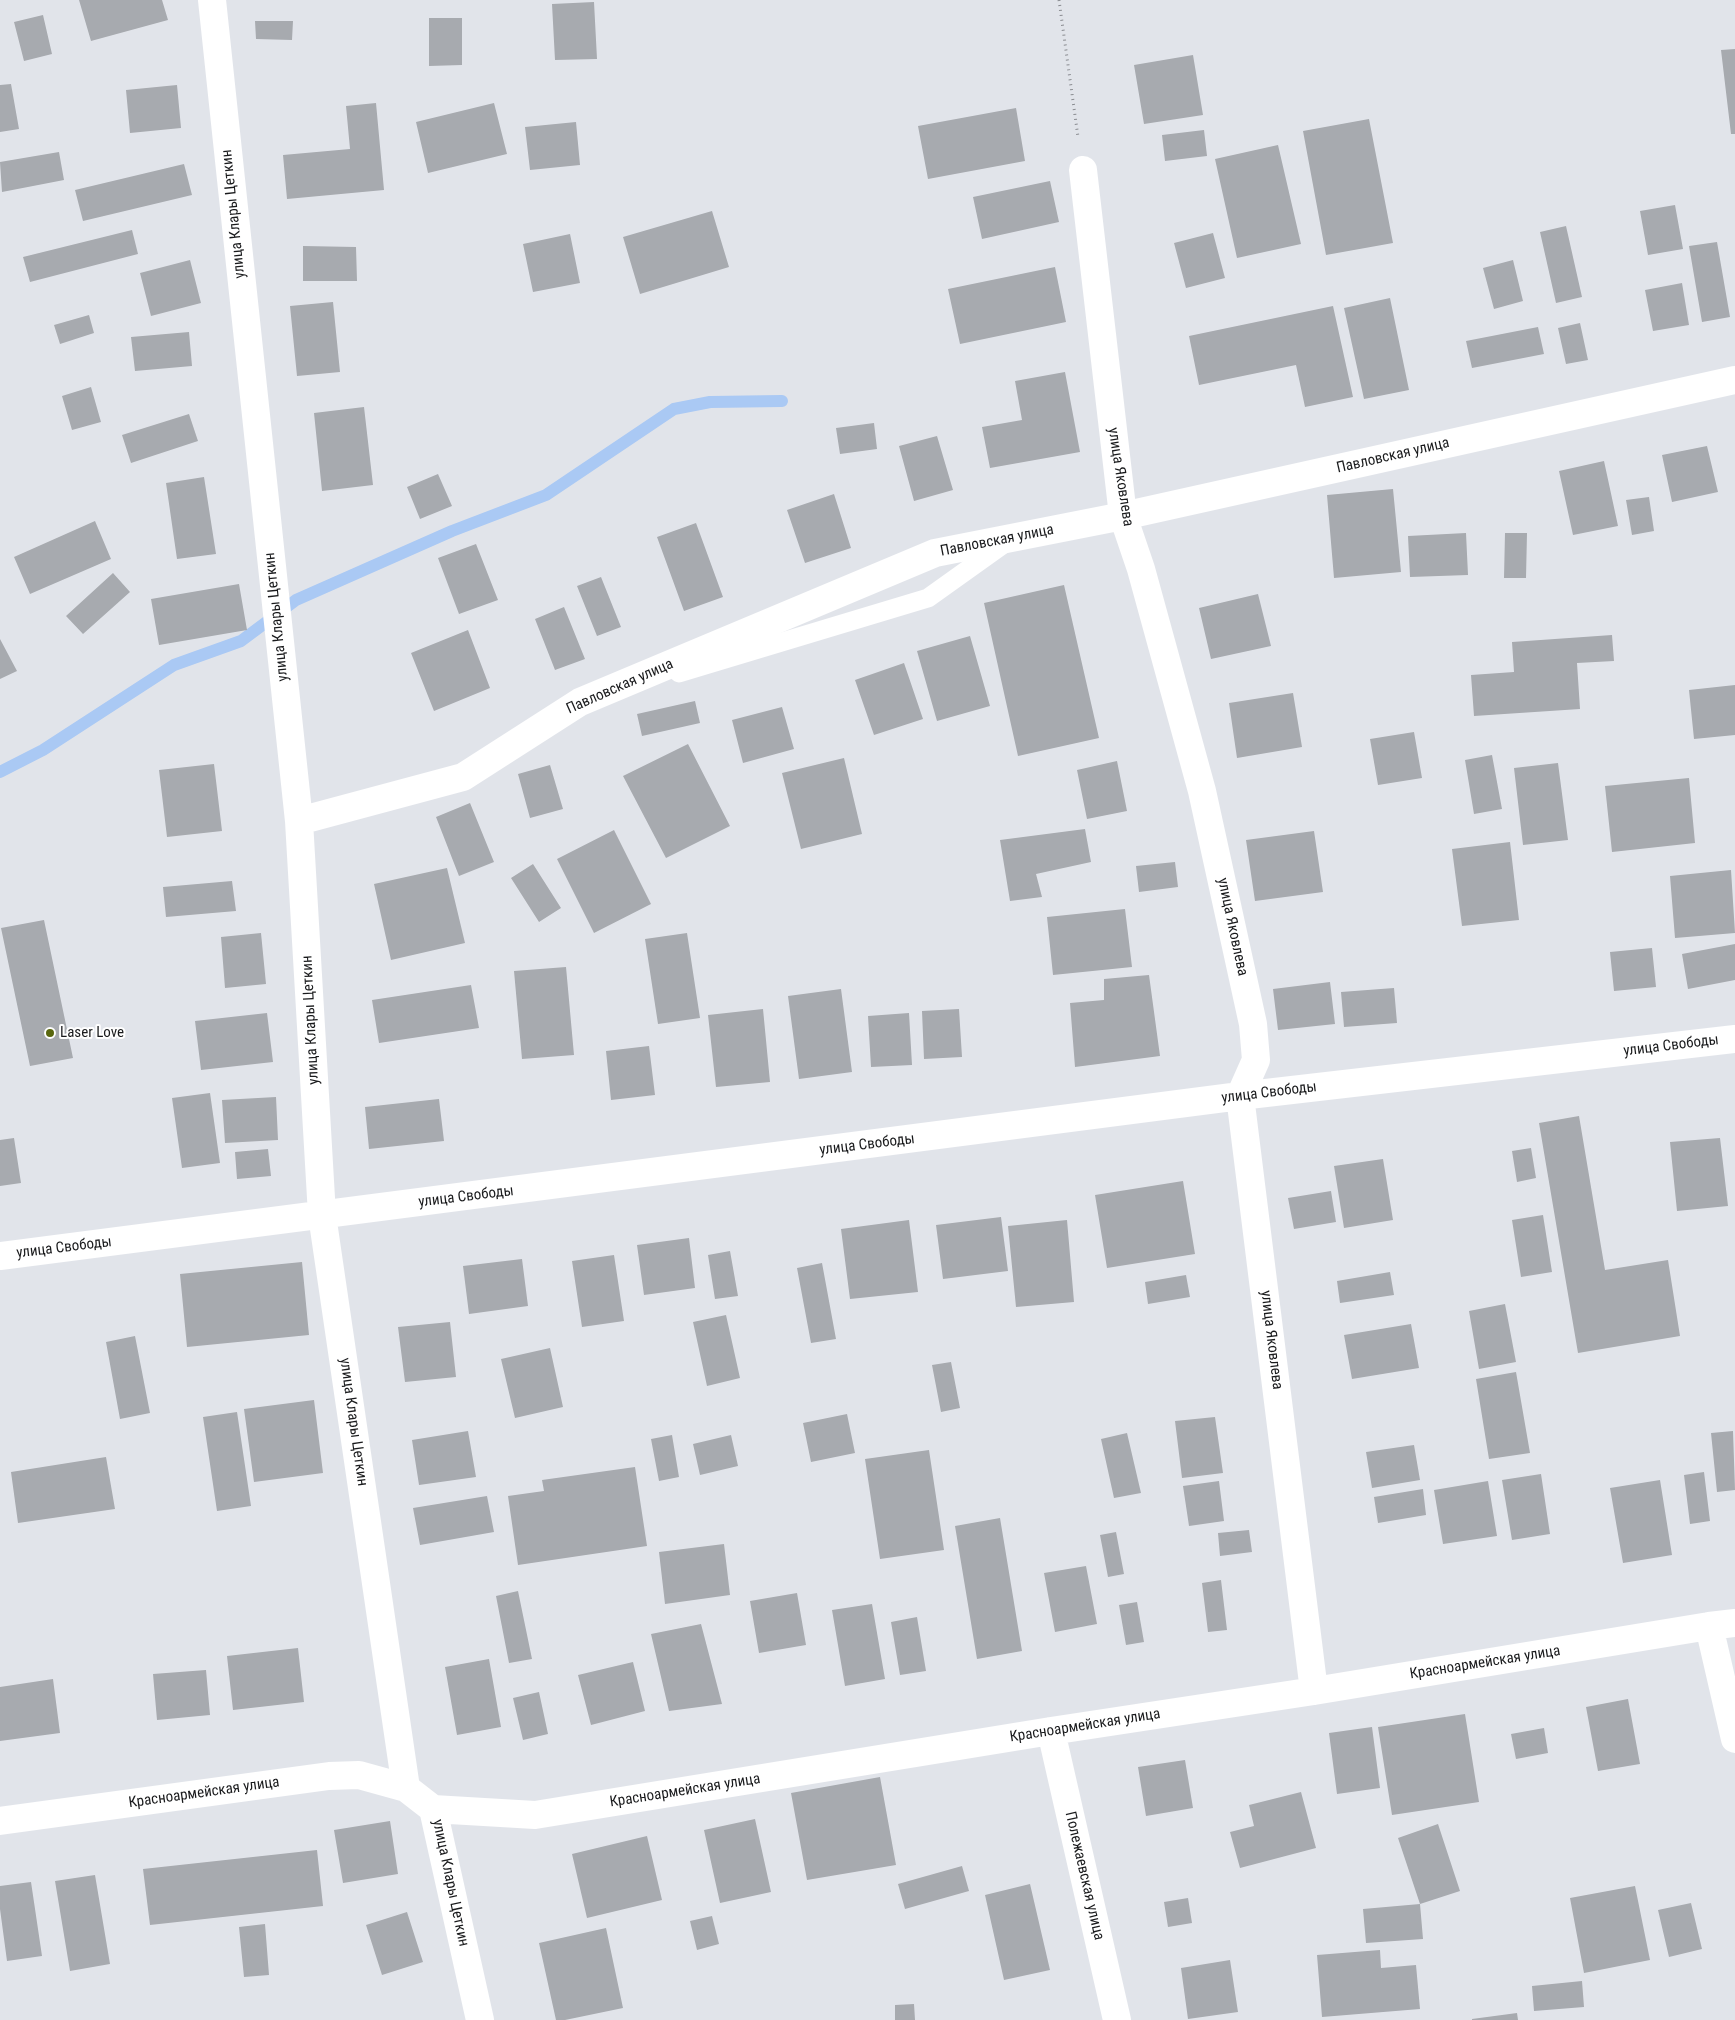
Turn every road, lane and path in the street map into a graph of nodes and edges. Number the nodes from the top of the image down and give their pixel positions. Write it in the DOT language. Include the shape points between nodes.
graph roads {
  1 [pos="212,0"];
  2 [pos="1059,0"];
  3 [pos="1083,170"];
  4 [pos="1735,380"];
  5 [pos="1123,516"];
  6 [pos="1012,538"];
  7 [pos="580,702"];
  8 [pos="300,821"];
  9 [pos="1735,1038"];
  10 [pos="1240,1096"];
  11 [pos="322,1215"];
  12 [pos="0,1256"];
  13 [pos="1735,1623"];
  14 [pos="1708,1626"];
  15 [pos="1314,1691"];
  16 [pos="1051,1732"];
  17 [pos="1735,1738"];
  18 [pos="406,1788"];
  19 [pos="433,1809"];
  20 [pos="0,1821"];
  21 [pos="480,2020"];
  22 [pos="1117,2020"];
  1 -- 8 [label="street, улица Клары Цеткин"];
  2 -- 3 [label="path"];
  3 -- 5 [label="street, улица Яковлева"];
  4 -- 5 [label="street, Павловская улица"];
  5 -- 6 [label="street, Павловская улица"];
  5 -- 10 [label="street, улица Яковлева" via="1202,791 1253,1024 1256,1060"];
  6 -- 7 [label="street, Павловская улица" via="935,553"];
  6 -- 7 [label="lane" via="928,598"];
  7 -- 8 [label="street, Павловская улица" via="463,777"];
  8 -- 11 [label="street, улица Клары Цеткин"];
  9 -- 10 [label="street, улица Свободы"];
  10 -- 11 [label="street, улица Свободы"];
  10 -- 15 [label="street, улица Яковлева"];
  11 -- 12 [label="street, улица Свободы"];
  11 -- 18 [label="street, улица Клары Цеткин"];
  13 -- 14 [label="street, Красноармейская улица"];
  14 -- 15 [label="street, Красноармейская улица"];
  14 -- 17 [label="street"];
  15 -- 16 [label="street, Красноармейская улица"];
  16 -- 19 [label="street, Красноармейская улица" via="535,1815"];
  16 -- 22 [label="street, Полежаевская улица"];
  18 -- 19 [label="street, улица Клары Цеткин"];
  18 -- 20 [label="street, Красноармейская улица" via="359,1775 329,1776"];
  19 -- 21 [label="street, улица Клары Цеткин"];
}
